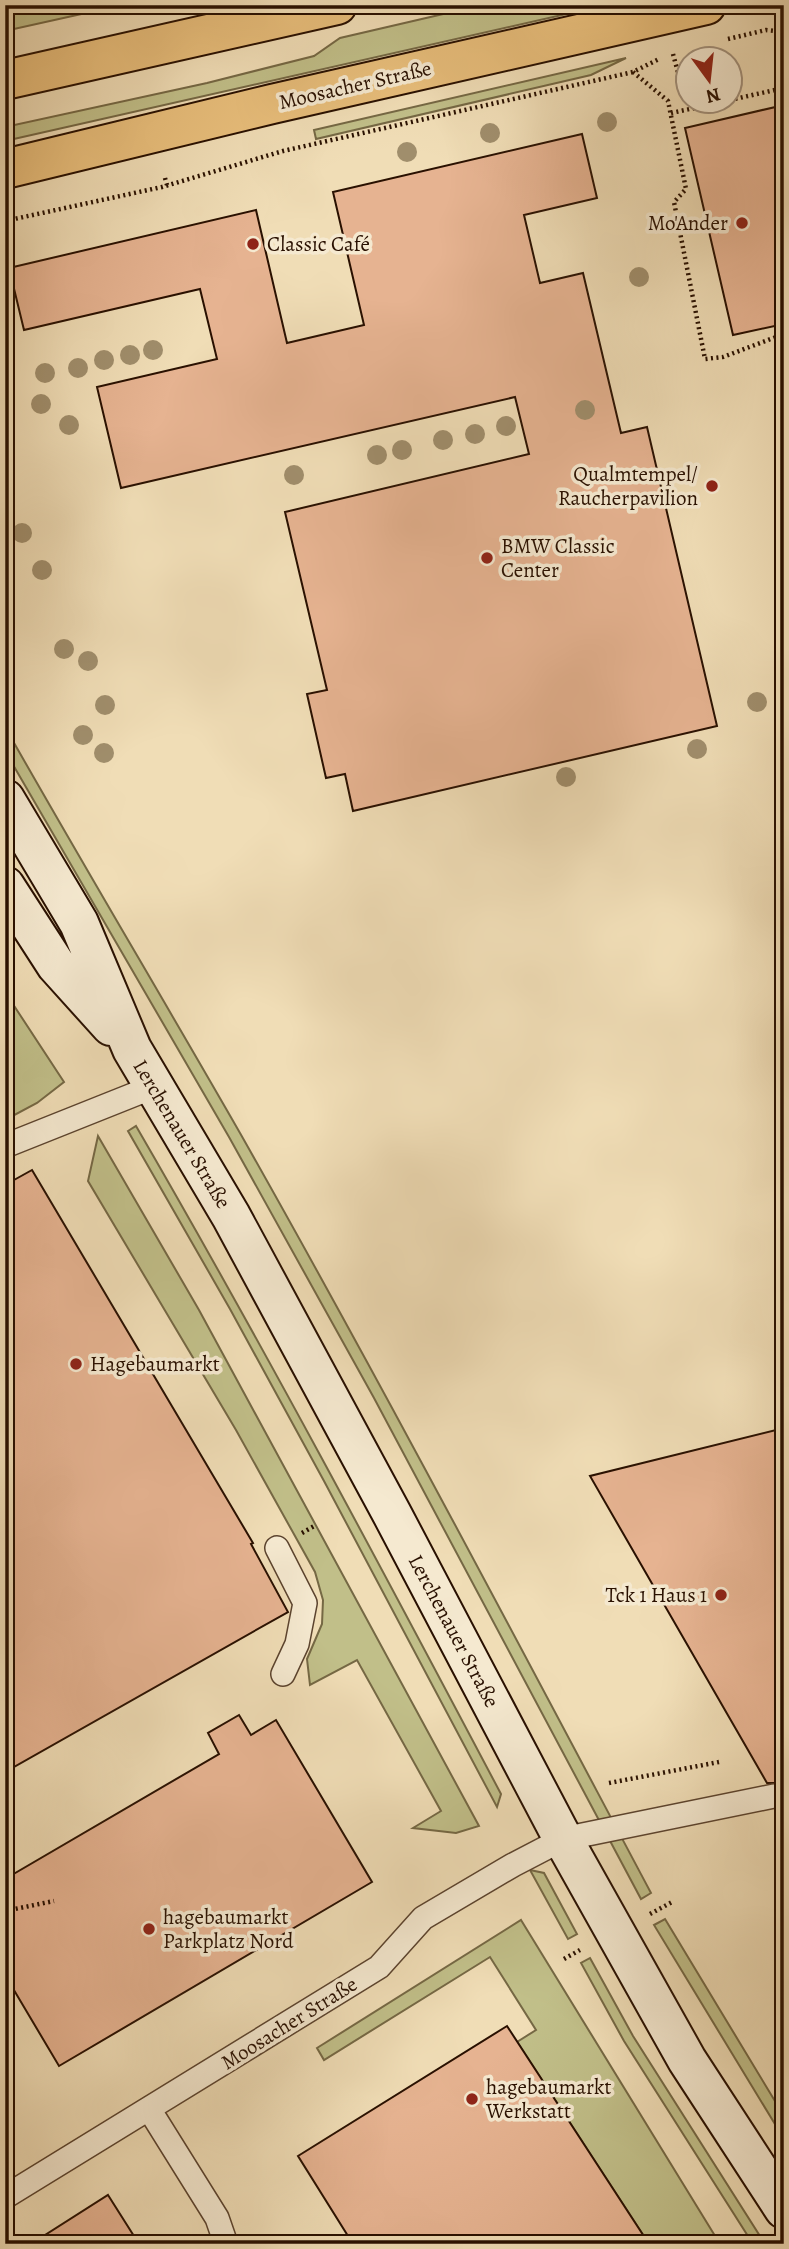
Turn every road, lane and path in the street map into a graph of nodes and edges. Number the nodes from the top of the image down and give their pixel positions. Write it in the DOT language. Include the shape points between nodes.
graph roads {
  1 [pos="337,5"];
  2 [pos="706,5"];
  3 [pos="784,32"];
  4 [pos="726,40"];
  5 [pos="674,56"];
  6 [pos="633,72"];
  7 [pos="5,80"];
  8 [pos="784,88"];
  9 [pos="744,97"];
  10 [pos="674,112"];
  11 [pos="671,113"];
  12 [pos="5,169"];
  13 [pos="164,178"];
  14 [pos="167,186"];
  15 [pos="49,205"];
  16 [pos="50,211"];
  17 [pos="5,221"];
  18 [pos="784,334"];
  19 [pos="5,799"];
  20 [pos="5,886"];
  21 [pos="132,1049"];
  22 [pos="153,1087"];
  23 [pos="5,1146"];
  24 [pos="277,1548"];
  25 [pos="284,1674"];
  26 [pos="719,1762"];
  27 [pos="609,1783"];
  28 [pos="774,1796"];
  29 [pos="563,1839"];
  30 [pos="54,1901"];
  31 [pos="5,1911"];
  32 [pos="149,2109"];
  33 [pos="5,2197"];
  34 [pos="784,2209"];
  35 [pos="226,2244"];
  1 -- 7 [label="main road"];
  2 -- 12 [label="main road, Moosacher Straße"];
  3 -- 4 [label="path" via="766,30"];
  5 -- 6 [label="path" via="673,52"];
  6 -- 11 [label="path" via="668,101"];
  6 -- 14 [label="path" via="283,151"];
  8 -- 9 [label="path"];
  10 -- 11 [label="path"];
  11 -- 18 [label="path" via="687,189 674,202 705,359 723,357"];
  13 -- 14 [label="path"];
  14 -- 16 [label="path"];
  15 -- 16 [label="path"];
  16 -- 17 [label="path"];
  19 -- 21 [label="main road, Lerchenauer Straße" via="79,923"];
  20 -- 21 [label="main road, Lerchenauer Straße" via="57,965"];
  21 -- 22 [label="main road, Lerchenauer Straße"];
  22 -- 23 [label="lane"];
  22 -- 29 [label="main road, Lerchenauer Straße" via="231,1216"];
  24 -- 25 [label="lane" via="305,1604 297,1644"];
  26 -- 27 [label="path"];
  28 -- 29 [label="lane, Moosacher Straße"];
  29 -- 32 [label="lane, Moosacher Straße" via="423,1918 379,1967"];
  29 -- 34 [label="main road, Lerchenauer Straße" via="687,2060"];
  30 -- 31 [label="path"];
  32 -- 33 [label="lane, Moosacher Straße"];
  32 -- 35 [label="lane" via="217,2218"];
}
